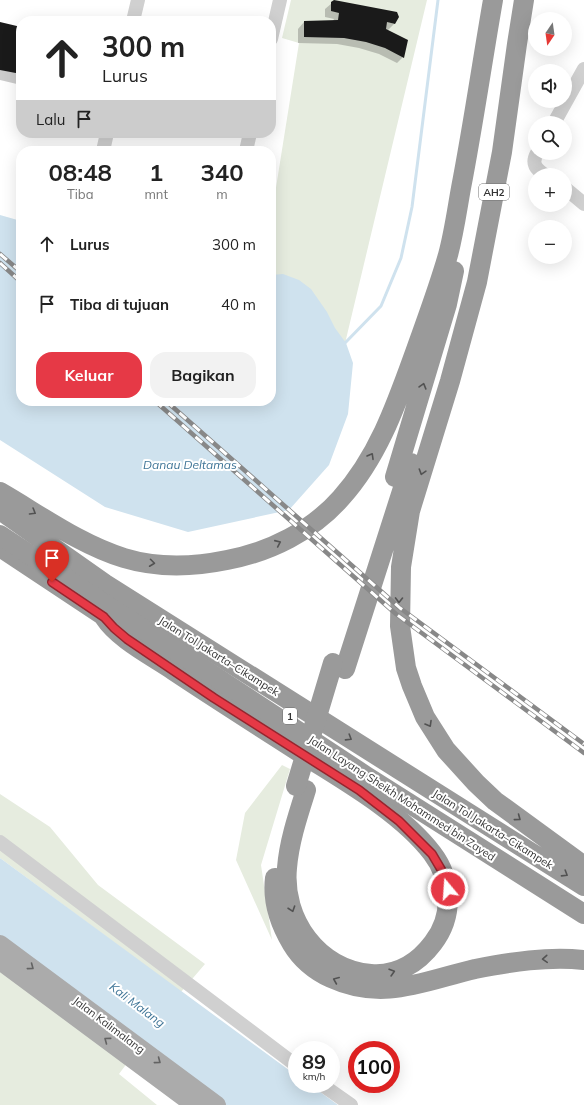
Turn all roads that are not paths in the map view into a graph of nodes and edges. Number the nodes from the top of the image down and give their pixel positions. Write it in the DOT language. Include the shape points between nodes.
graph roads {
  1 [pos="138,0"];
  2 [pos="280,0"];
  3 [pos="493,0"];
  4 [pos="504,0"];
  5 [pos="517,0"];
  6 [pos="524,0"];
  7 [pos="134,16"];
  8 [pos="276,17"];
  9 [pos="584,69"];
  10 [pos="558,116"];
  11 [pos="572,194"];
  12 [pos="584,204"];
  13 [pos="444,380"];
  14 [pos="0,492"];
  15 [pos="0,510"];
  16 [pos="0,525"];
  17 [pos="0,535"];
  18 [pos="0,547"];
  19 [pos="104,617"];
  20 [pos="339,666"];
  21 [pos="301,788"];
  22 [pos="0,842"];
  23 [pos="584,866"];
  24 [pos="584,886"];
  25 [pos="584,902"];
  26 [pos="584,914"];
  27 [pos="584,924"];
  28 [pos="0,944"];
  29 [pos="584,960"];
  30 [pos="0,961"];
  31 [pos="288,1059"];
  32 [pos="334,1093"];
  33 [pos="194,1105"];
  34 [pos="217,1105"];
  35 [pos="352,1105"];
  1 -- 7 [label="street"];
  2 -- 8 [label="street"];
  14 -- 3 [label="highway, one-way" via="78,538 108,552 137,561 172,565 205,564 254,553 282,542 330,509 362,472 392,414 448,254 469,148"];
  20 -- 4 [label="highway, one-way" via="447,304 481,143 500,39"];
  5 -- 13 [label="highway, AH2" via="494,146"];
  6 -- 13 [label="highway, AH2" via="502,152 478,274"];
  9 -- 10 [label="street"];
  11 -- 12 [label="street"];
  13 -- 20 [label="highway"];
  13 -- 23 [label="highway, one-way" via="410,510 402,560 400,626 406,668 434,734 460,767 496,800"];
  15 -- 24 [label="highway, Jalan Tol Jakarta–Cikampek / 1, one-way" via="105,584"];
  16 -- 25 [label="highway, Jalan Layang Sheikh Mohammed bin Zayed / 1" via="106,598 488,844"];
  17 -- 26 [label="highway, Jalan Layang Sheikh Mohammed bin Zayed / 1, bridge" via="366,776"];
  18 -- 19 [label="highway, 1"];
  21 -- 19 [label="highway, one-way" via="286,869 286,884 293,914 306,938 318,951 334,962 347,969 370,974 394,972 416,961 436,940 449,901 445,876 432,854 399,821 359,790 127,639"];
  19 -- 27 [label="highway, 1" via="218,687"];
  20 -- 21 [label="highway"];
  29 -- 21 [label="highway, one-way" via="554,958 514,963 390,989 351,986 321,973 301,956 288,938 276,910 274,881 280,844 286,820"];
  22 -- 31 [label="street"];
  28 -- 34 [label="main road, Jalan Kalimalang, one-way"];
  33 -- 30 [label="main road, Jalan Kalimalang, one-way"];
  32 -- 35 [label="street"];
}
